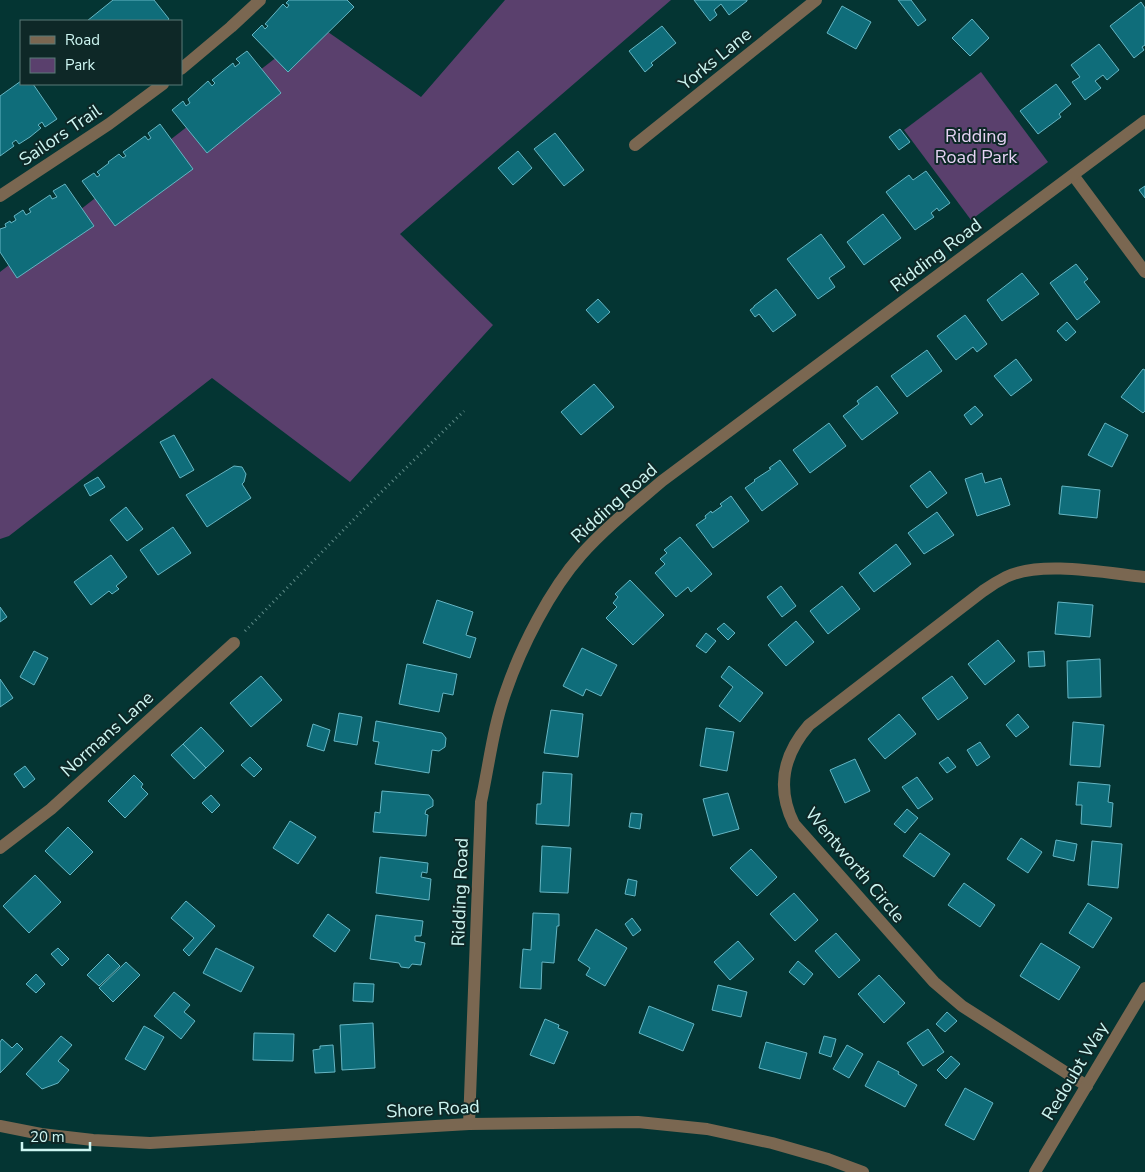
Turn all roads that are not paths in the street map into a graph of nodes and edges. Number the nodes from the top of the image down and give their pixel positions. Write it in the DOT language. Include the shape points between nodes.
graph roads {
  1 [pos="260,0"];
  2 [pos="816,0"];
  3 [pos="182,68"];
  4 [pos="162,85"];
  5 [pos="1145,122"];
  6 [pos="635,145"];
  7 [pos="1073,175"];
  8 [pos="0,196"];
  9 [pos="1145,272"];
  10 [pos="1145,577"];
  11 [pos="234,642"];
  12 [pos="0,848"];
  13 [pos="1145,988"];
  14 [pos="1087,1086"];
  15 [pos="468,1124"];
  16 [pos="0,1126"];
  17 [pos="863,1172"];
  18 [pos="1034,1172"];
  1 -- 3 [label="street"];
  2 -- 6 [label="street, Yorks Lane"];
  4 -- 8 [label="street, Sailors Trail"];
  5 -- 7 [label="street, Ridding Road"];
  7 -- 9 [label="street"];
  7 -- 15 [label="street, Ridding Road" via="662,481 616,519 580,556 549,599 506,691 480,802"];
  10 -- 14 [label="street, Wentworth Circle" via="1052,568 1007,576 809,725 793,746 785,771 784,798 794,824 934,982 962,1006"];
  11 -- 12 [label="street, Normans Lane" via="51,809"];
  13 -- 14 [label="street, Redoubt Way"];
  14 -- 18 [label="street, Redoubt Way"];
  15 -- 16 [label="street, Shore Road" via="150,1143 40,1134"];
  15 -- 17 [label="street, Shore Road" via="638,1122 707,1129 781,1145"];
}
